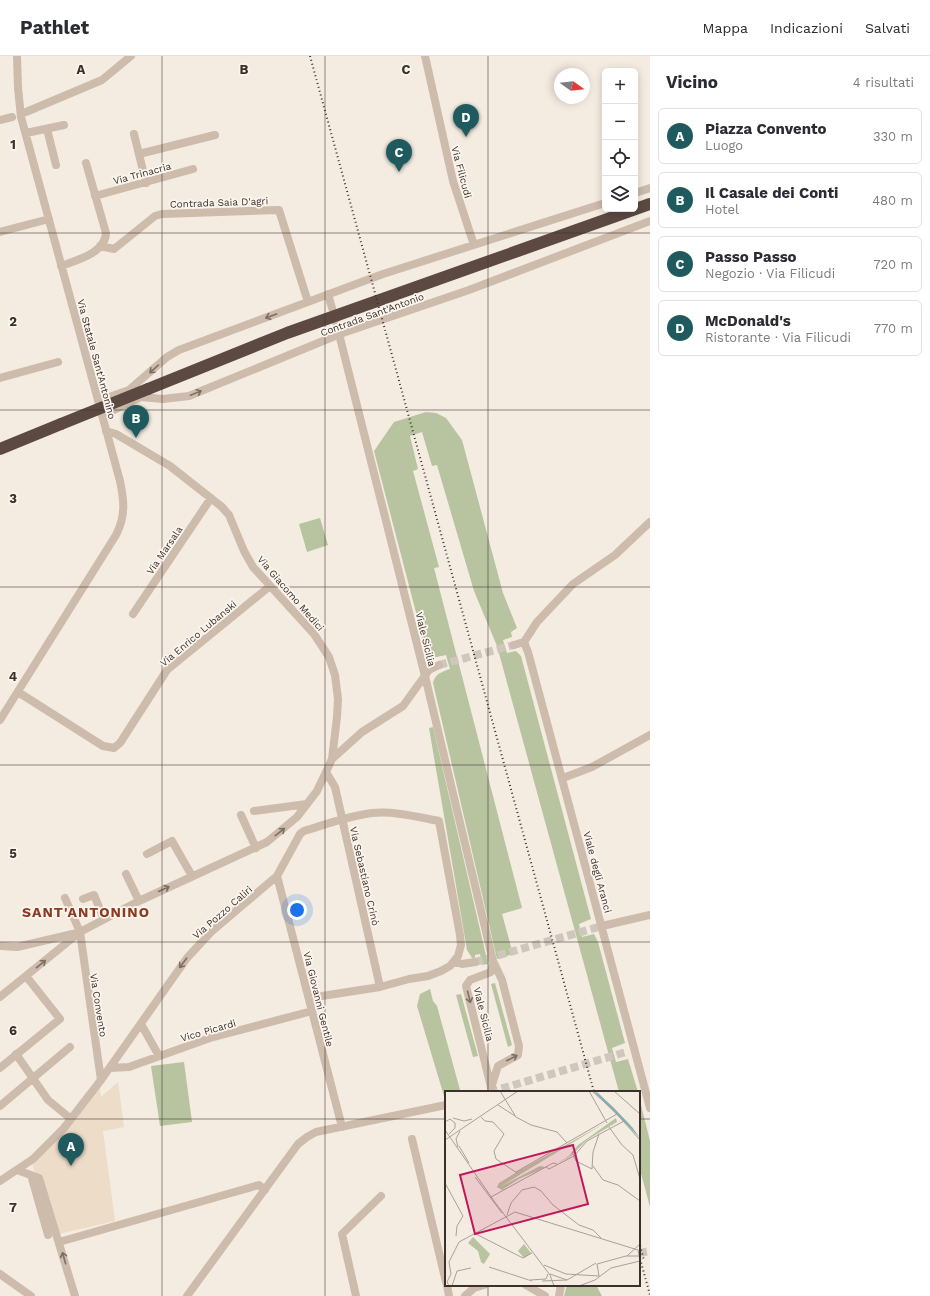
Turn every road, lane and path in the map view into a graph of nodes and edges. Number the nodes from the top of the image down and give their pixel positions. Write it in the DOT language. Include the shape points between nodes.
graph roads {
  1 [pos="17,56"];
  2 [pos="131,56"];
  3 [pos="424,56"];
  4 [pos="22,113"];
  5 [pos="12,117"];
  6 [pos="0,120"];
  7 [pos="64,125"];
  8 [pos="47,128"];
  9 [pos="26,133"];
  10 [pos="134,134"];
  11 [pos="215,134"];
  12 [pos="139,154"];
  13 [pos="86,163"];
  14 [pos="56,165"];
  15 [pos="193,169"];
  16 [pos="146,183"];
  17 [pos="650,188"];
  18 [pos="638,192"];
  19 [pos="95,196"];
  20 [pos="602,204"];
  21 [pos="650,204"];
  22 [pos="48,219"];
  23 [pos="650,221"];
  24 [pos="0,232"];
  25 [pos="474,245"];
  26 [pos="100,246"];
  27 [pos="61,266"];
  28 [pos="328,294"];
  29 [pos="308,302"];
  30 [pos="332,308"];
  31 [pos="336,322"];
  32 [pos="340,334"];
  33 [pos="58,362"];
  34 [pos="0,378"];
  35 [pos="144,389"];
  36 [pos="98,401"];
  37 [pos="101,411"];
  38 [pos="114,411"];
  39 [pos="105,429"];
  40 [pos="0,449"];
  41 [pos="211,498"];
  42 [pos="650,522"];
  43 [pos="270,586"];
  44 [pos="133,614"];
  45 [pos="524,642"];
  46 [pos="514,645"];
  47 [pos="439,665"];
  48 [pos="425,676"];
  49 [pos="18,692"];
  50 [pos="0,720"];
  51 [pos="650,735"];
  52 [pos="332,759"];
  53 [pos="326,772"];
  54 [pos="563,778"];
  55 [pos="307,804"];
  56 [pos="254,811"];
  57 [pos="241,815"];
  58 [pos="342,819"];
  59 [pos="294,820"];
  60 [pos="304,831"];
  61 [pos="256,848"];
  62 [pos="147,854"];
  63 [pos="126,874"];
  64 [pos="192,876"];
  65 [pos="278,876"];
  66 [pos="65,898"];
  67 [pos="83,899"];
  68 [pos="139,901"];
  69 [pos="650,915"];
  70 [pos="104,919"];
  71 [pos="602,926"];
  72 [pos="80,932"];
  73 [pos="0,946"];
  74 [pos="493,961"];
  75 [pos="455,962"];
  76 [pos="475,962"];
  77 [pos="490,973"];
  78 [pos="26,976"];
  79 [pos="501,977"];
  80 [pos="380,987"];
  81 [pos="0,997"];
  82 [pos="309,998"];
  83 [pos="312,1011"];
  84 [pos="141,1024"];
  85 [pos="70,1047"];
  86 [pos="635,1049"];
  87 [pos="626,1052"];
  88 [pos="16,1054"];
  89 [pos="159,1056"];
  90 [pos="0,1068"];
  91 [pos="110,1068"];
  92 [pos="33,1078"];
  93 [pos="101,1080"];
  94 [pos="492,1090"];
  95 [pos="445,1105"];
  96 [pos="0,1106"];
  97 [pos="650,1108"];
  98 [pos="72,1119"];
  99 [pos="342,1126"];
  100 [pos="412,1139"];
  101 [pos="17,1170"];
  102 [pos="31,1175"];
  103 [pos="0,1181"];
  104 [pos="265,1190"];
  105 [pos="381,1196"];
  106 [pos="48,1235"];
  107 [pos="60,1242"];
  108 [pos="0,1274"];
  109 [pos="445,1278"];
  110 [pos="447,1286"];
  111 [pos="481,1286"];
  112 [pos="528,1286"];
  113 [pos="539,1286"];
  114 [pos="561,1286"];
  115 [pos="31,1296"];
  116 [pos="75,1296"];
  117 [pos="187,1296"];
  118 [pos="356,1296"];
  119 [pos="449,1296"];
  120 [pos="465,1296"];
  121 [pos="546,1296"];
  122 [pos="559,1296"];
  1 -- 4 [label="street, Via Statale Sant'Antonino"];
  2 -- 4 [label="street" via="102,80"];
  3 -- 25 [label="street, Via Filicudi" via="453,181"];
  4 -- 9 [label="street, Via Statale Sant'Antonino"];
  5 -- 6 [label="street"];
  7 -- 8 [label="street"];
  8 -- 9 [label="street"];
  8 -- 14 [label="street"];
  9 -- 22 [label="street, Via Statale Sant'Antonino"];
  10 -- 12 [label="street"];
  11 -- 12 [label="street"];
  12 -- 16 [label="street"];
  13 -- 19 [label="street"];
  15 -- 16 [label="street, Via Trinacria"];
  16 -- 19 [label="street, Via Trinacria"];
  17 -- 18 [label="street"];
  19 -- 26 [label="street" via="106,233"];
  20 -- 25 [label="street, Contrada Sant'Antonio"];
  21 -- 35 [label="highway" via="287,333"];
  22 -- 24 [label="street"];
  22 -- 27 [label="street, Via Statale Sant'Antonino"];
  23 -- 32 [label="street, Contrada Sant'Antonio" via="469,290"];
  25 -- 28 [label="street, Contrada Sant'Antonio"];
  26 -- 27 [label="street" via="86,256"];
  26 -- 29 [label="street, Contrada Saia D'agri" via="114,250 162,214 279,210"];
  27 -- 36 [label="street, Via Statale Sant'Antonino"];
  28 -- 29 [label="street, Contrada Sant'Antonio"];
  28 -- 30 [label="street"];
  29 -- 35 [label="street, Contrada Sant'Antonio, one-way" via="167,356"];
  31 -- 32 [label="street, Viale Sicilia"];
  35 -- 32 [label="street, Contrada Sant'Antonio, one-way" via="163,399 189,396"];
  32 -- 48 [label="street, Viale Sicilia"];
  33 -- 34 [label="street"];
  35 -- 36 [label="street, Contrada Sant'Antonio" via="129,390"];
  35 -- 38 [label="street, Contrada Sant'Antonio" via="137,398"];
  35 -- 40 [label="highway, bridge"];
  36 -- 37 [label="street, Via Statale Sant'Antonino"];
  37 -- 38 [label="street, Contrada Sant'Antonio"];
  37 -- 39 [label="street, Via Statale Sant'Antonino"];
  38 -- 39 [label="street"];
  39 -- 41 [label="street, Via Giacomo Medici" via="170,466"];
  39 -- 49 [label="street, Via Statale Sant'Antonino" via="124,501 121,524"];
  41 -- 43 [label="street, Via Giacomo Medici" via="229,515 247,558"];
  41 -- 44 [label="street, Via Marsala"];
  42 -- 45 [label="street" via="615,555 573,584 537,622"];
  43 -- 49 [label="street, Via Enrico Lubanski" via="167,670 114,748 103,746"];
  43 -- 52 [label="street, Via Giacomo Medici" via="322,644 333,666 338,699"];
  45 -- 46 [label="street"];
  45 -- 54 [label="street, Viale degli Aranci"];
  47 -- 48 [label="street" via="429,670"];
  48 -- 52 [label="street" via="402,706 362,732"];
  48 -- 74 [label="street, Viale Sicilia"];
  49 -- 50 [label="street, Via Statale Sant'Antonino"];
  51 -- 54 [label="street" via="592,766"];
  52 -- 53 [label="street, Via Giacomo Medici"];
  53 -- 55 [label="street, Via Giacomo Medici"];
  53 -- 58 [label="street, Via Sebastiano Crinò" via="335,787"];
  54 -- 71 [label="street, Viale degli Aranci"];
  55 -- 56 [label="street"];
  55 -- 59 [label="street, Via Giacomo Medici"];
  57 -- 61 [label="street"];
  58 -- 60 [label="street"];
  58 -- 75 [label="street" via="381,813 416,816 439,822 460,935 460,951"];
  58 -- 80 [label="street, Via Sebastiano Crinò"];
  59 -- 60 [label="street"];
  61 -- 59 [label="street, Via Giacomo Medici, one-way"];
  60 -- 65 [label="street, Via Pozzo Caliri"];
  61 -- 64 [label="street, Via Giacomo Medici"];
  62 -- 64 [label="street" via="172,841"];
  63 -- 68 [label="street"];
  68 -- 64 [label="street, Via Giacomo Medici, one-way"];
  65 -- 82 [label="street, Via Giovanni Gentile"];
  65 -- 84 [label="street, Via Pozzo Caliri, one-way" via="211,932 194,950"];
  66 -- 72 [label="street, Via Convento"];
  67 -- 70 [label="street" via="94,895"];
  68 -- 70 [label="street, Via Giacomo Medici"];
  69 -- 71 [label="street"];
  70 -- 72 [label="street, Via Giacomo Medici"];
  71 -- 86 [label="street, Viale degli Aranci"];
  72 -- 73 [label="street" via="17,947"];
  78 -- 72 [label="street, Via Giacomo Medici, one-way"];
  72 -- 93 [label="street, Via Convento"];
  74 -- 77 [label="street, Viale Sicilia"];
  74 -- 79 [label="street, Viale Sicilia"];
  75 -- 76 [label="street"];
  75 -- 80 [label="street" via="428,976"];
  77 -- 79 [label="street"];
  77 -- 94 [label="street, Viale Sicilia, one-way" via="470,980 466,986"];
  78 -- 81 [label="street, Via Giacomo Medici"];
  78 -- 88 [label="street" via="60,1018"];
  94 -- 79 [label="street, Viale Sicilia, one-way" via="498,1066 515,1058 520,1050"];
  80 -- 82 [label="street"];
  82 -- 83 [label="street, Via Giovanni Gentile"];
  83 -- 89 [label="street, Vico Picardi" via="210,1038"];
  83 -- 99 [label="street, Via Giovanni Gentile"];
  84 -- 89 [label="street"];
  84 -- 91 [label="street, Via Pozzo Caliri"];
  85 -- 92 [label="street"];
  86 -- 87 [label="street"];
  86 -- 97 [label="street, Viale degli Aranci"];
  88 -- 90 [label="street"];
  88 -- 92 [label="street"];
  89 -- 91 [label="street, Vico Picardi" via="129,1067"];
  91 -- 93 [label="street, Via Pozzo Caliri"];
  92 -- 96 [label="street"];
  92 -- 98 [label="street" via="48,1100"];
  93 -- 98 [label="street, Via Pozzo Caliri"];
  95 -- 99 [label="street"];
  98 -- 101 [label="street, Via Pozzo Caliri" via="42,1151"];
  99 -- 104 [label="street" via="316,1132 298,1144"];
  100 -- 109 [label="street"];
  101 -- 102 [label="street"];
  101 -- 103 [label="street, Via Pozzo Caliri"];
  102 -- 106 [label="street"];
  102 -- 107 [label="street" via="39,1178"];
  104 -- 107 [label="street" via="259,1186"];
  104 -- 117 [label="street"];
  105 -- 118 [label="street" via="342,1234"];
  116 -- 107 [label="street, one-way"];
  108 -- 115 [label="street"];
  110 -- 119 [label="street"];
  111 -- 120 [label="street"];
  112 -- 121 [label="street"];
  113 -- 121 [label="street"];
  114 -- 122 [label="street"];
}
